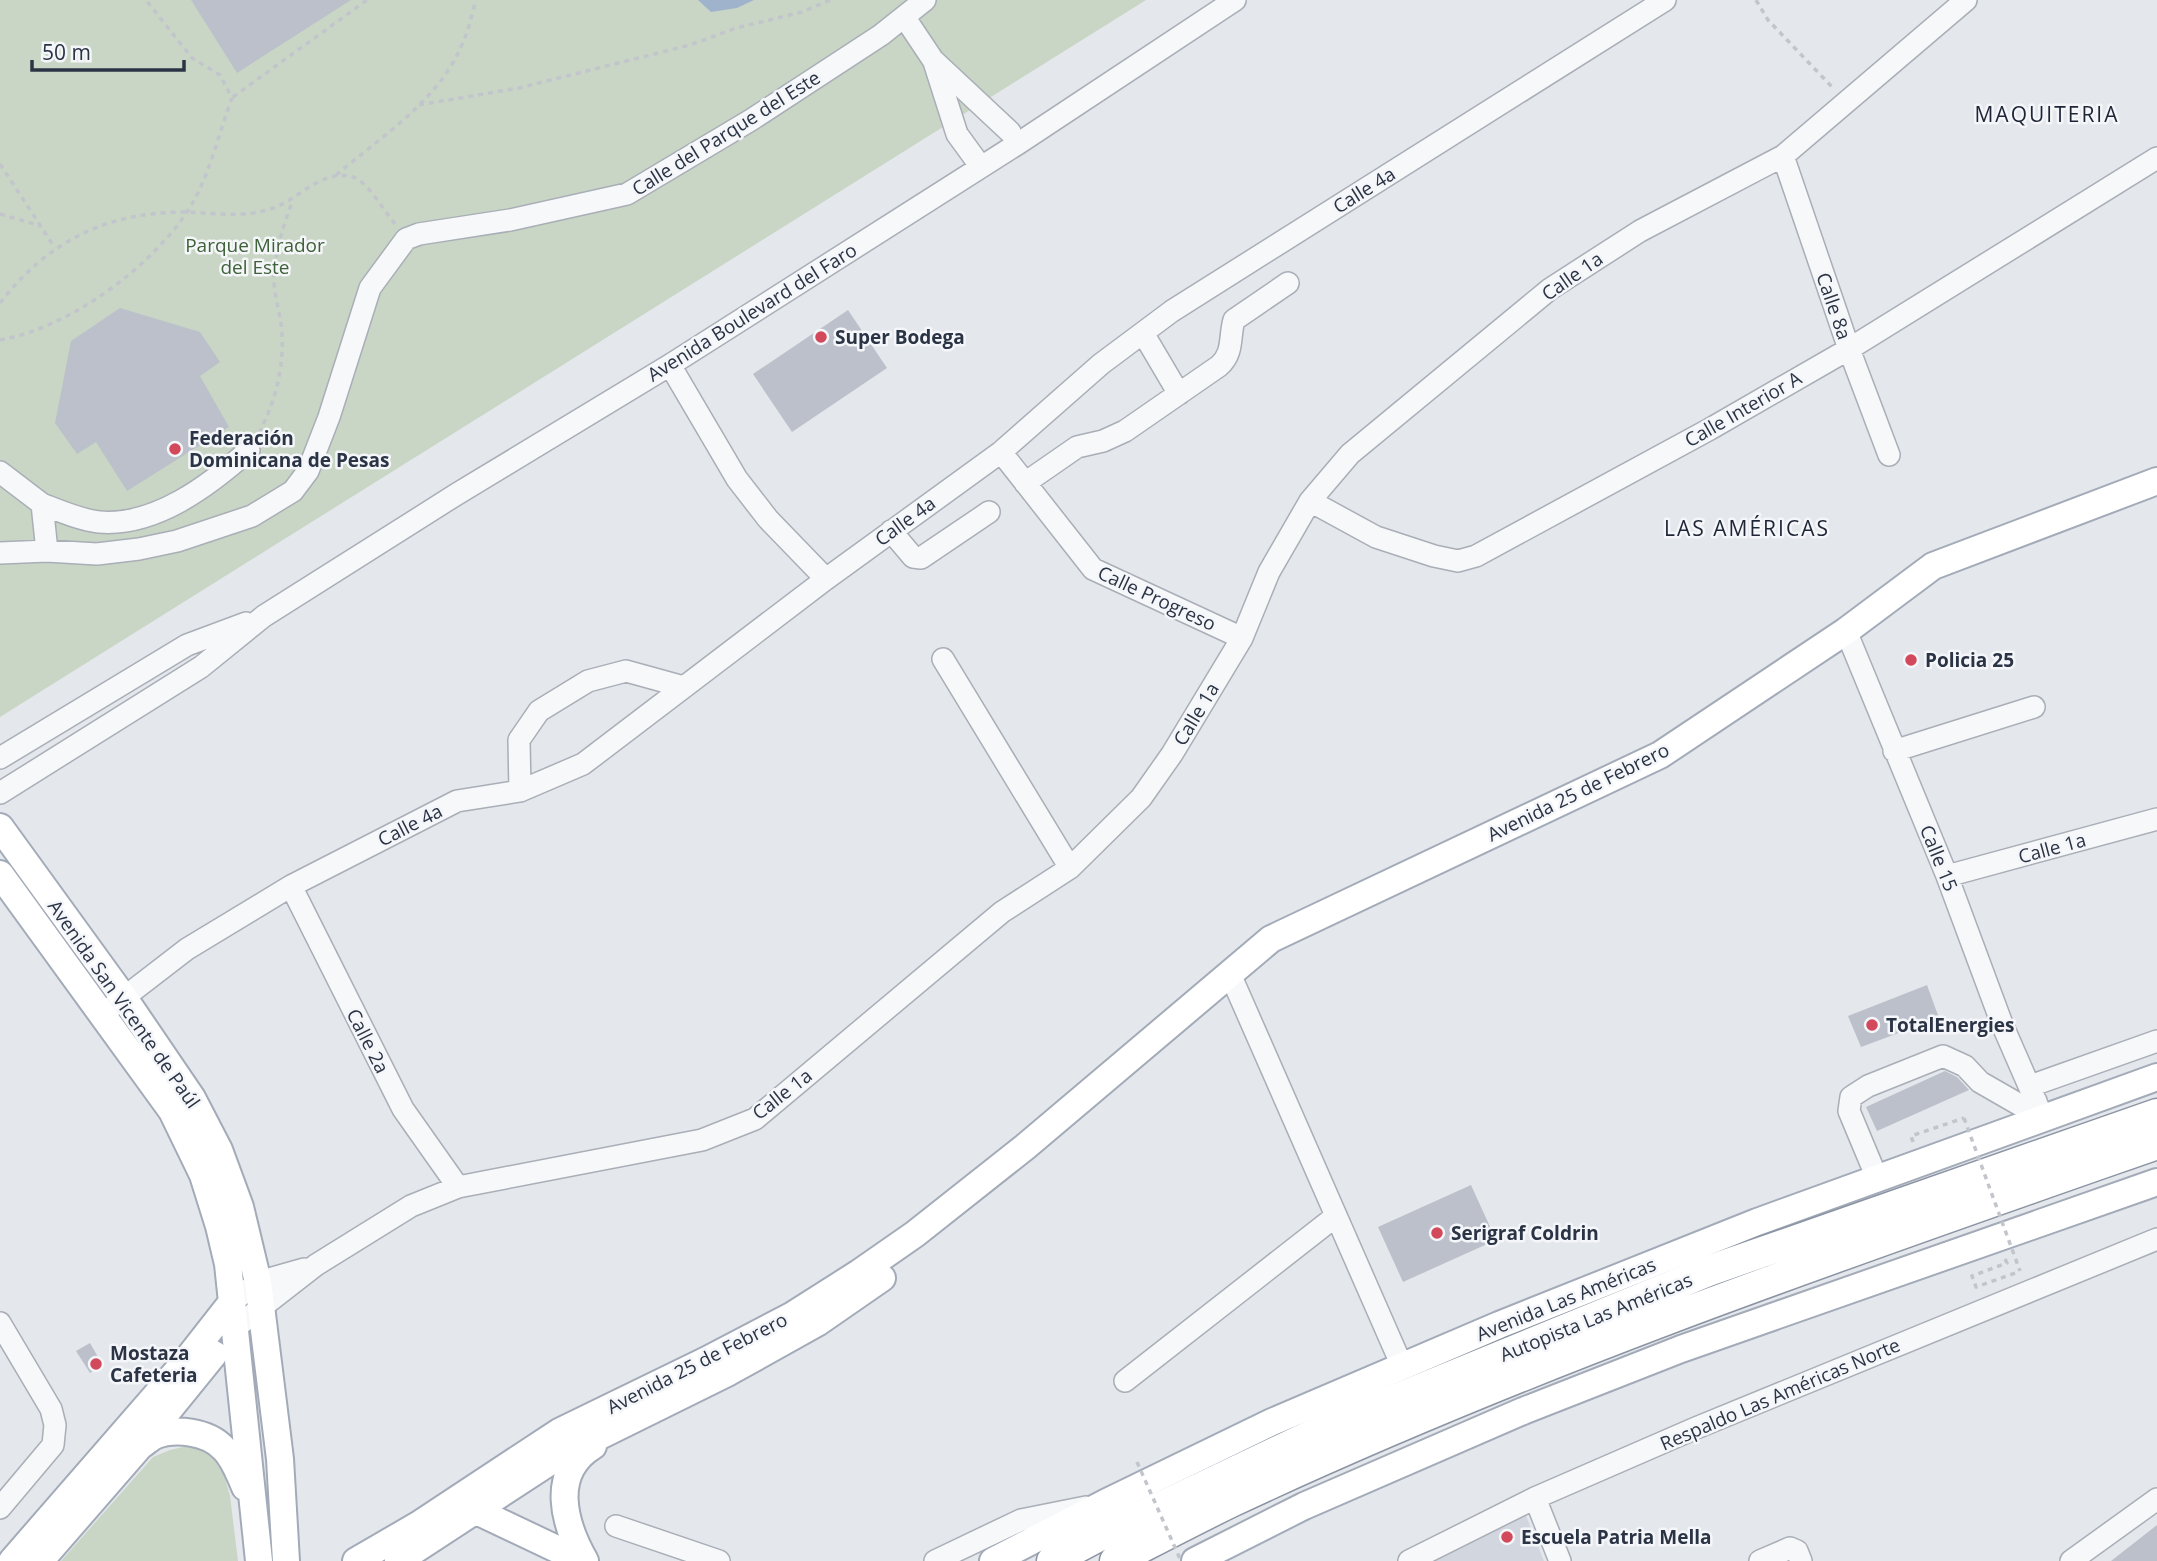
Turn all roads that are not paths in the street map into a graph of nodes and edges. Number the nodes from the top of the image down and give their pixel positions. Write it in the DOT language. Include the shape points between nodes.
graph roads {
  1 [pos="925,0"];
  2 [pos="1235,0"];
  3 [pos="1665,0"];
  4 [pos="1966,0"];
  5 [pos="905,18"];
  6 [pos="933,60"];
  7 [pos="1010,132"];
  8 [pos="1783,156"];
  9 [pos="2157,159"];
  10 [pos="981,167"];
  11 [pos="1288,283"];
  12 [pos="1143,333"];
  13 [pos="1849,349"];
  14 [pos="670,365"];
  15 [pos="1179,394"];
  16 [pos="248,450"];
  17 [pos="1001,452"];
  18 [pos="1889,455"];
  19 [pos="0,472"];
  20 [pos="2157,481"];
  21 [pos="1025,483"];
  22 [pos="1310,501"];
  23 [pos="42,504"];
  24 [pos="989,512"];
  25 [pos="891,531"];
  26 [pos="47,551"];
  27 [pos="0,553"];
  28 [pos="826,579"];
  29 [pos="264,616"];
  30 [pos="1846,631"];
  31 [pos="1242,638"];
  32 [pos="943,659"];
  33 [pos="684,687"];
  34 [pos="2034,707"];
  35 [pos="1894,751"];
  36 [pos="0,758"];
  37 [pos="520,791"];
  38 [pos="0,793"];
  39 [pos="2157,819"];
  40 [pos="0,827"];
  41 [pos="1070,868"];
  42 [pos="0,874"];
  43 [pos="1947,876"];
  44 [pos="291,886"];
  45 [pos="1230,974"];
  46 [pos="124,998"];
  47 [pos="103,1014"];
  48 [pos="2157,1041"];
  49 [pos="2157,1077"];
  50 [pos="2037,1102"];
  51 [pos="2157,1114"];
  52 [pos="2155,1145"];
  53 [pos="1026,1147"];
  54 [pos="1877,1178"];
  55 [pos="2157,1182"];
  56 [pos="458,1187"];
  57 [pos="1336,1216"];
  58 [pos="2157,1239"];
  59 [pos="260,1295"];
  60 [pos="232,1302"];
  61 [pos="0,1323"];
  62 [pos="235,1328"];
  63 [pos="1402,1366"];
  64 [pos="1125,1381"];
  65 [pos="645,1414"];
  66 [pos="140,1446"];
  67 [pos="1535,1498"];
  68 [pos="2157,1499"];
  69 [pos="253,1503"];
  70 [pos="1105,1503"];
  71 [pos="466,1506"];
  72 [pos="0,1508"];
  73 [pos="616,1527"];
  74 [pos="12,1561"];
  75 [pos="40,1561"];
  76 [pos="259,1561"];
  77 [pos="286,1561"];
  78 [pos="356,1561"];
  79 [pos="398,1561"];
  80 [pos="583,1561"];
  81 [pos="719,1561"];
  82 [pos="934,1561"];
  83 [pos="993,1561"];
  84 [pos="1052,1561"];
  85 [pos="1115,1561"];
  86 [pos="1195,1561"];
  87 [pos="1409,1561"];
  88 [pos="1560,1561"];
  89 [pos="1760,1561"];
  90 [pos="1801,1561"];
  91 [pos="2071,1561"];
  1 -- 5 [label="street, Calle del Parque del Este"];
  2 -- 10 [label="street, Avenida Boulevard del Faro"];
  3 -- 12 [label="street, Calle 4a"];
  4 -- 8 [label="street, Calle 1a"];
  5 -- 6 [label="street"];
  5 -- 26 [label="street, Calle del Parque del Este" via="751,120 626,194 406,239 370,288 307,471 293,491 253,516 139,549 97,554"];
  6 -- 7 [label="street"];
  6 -- 10 [label="street" via="957,134"];
  8 -- 13 [label="street, Calle 8a"];
  8 -- 22 [label="street, Calle 1a" via="1640,231 1550,289 1350,454"];
  9 -- 13 [label="street, Calle Interior A"];
  10 -- 14 [label="street, Avenida Boulevard del Faro"];
  11 -- 15 [label="street" via="1234,320 1226,359"];
  12 -- 15 [label="street"];
  12 -- 17 [label="street, Calle 4a"];
  13 -- 18 [label="street, Calle 8a"];
  13 -- 22 [label="street, Calle Interior A" via="1476,556 1458,561 1376,537"];
  14 -- 28 [label="street" via="737,479"];
  14 -- 29 [label="street, Avenida Boulevard del Faro"];
  15 -- 21 [label="street" via="1125,431 1077,447"];
  16 -- 23 [label="street" via="219,476 178,501 123,522 98,522"];
  17 -- 21 [label="street, Calle Progreso"];
  17 -- 25 [label="street, Calle 4a"];
  19 -- 23 [label="street"];
  20 -- 30 [label="main road, Avenida 25 de Febrero" via="1933,566"];
  21 -- 31 [label="street, Calle Progreso" via="1093,569"];
  22 -- 31 [label="street, Calle 1a" via="1269,572"];
  23 -- 26 [label="street"];
  24 -- 25 [label="street" via="921,558 913,557"];
  25 -- 28 [label="street, Calle 4a"];
  26 -- 27 [label="street"];
  28 -- 33 [label="street, Calle 4a"];
  29 -- 36 [label="street, Avenida Boulevard del Faro" via="187,645"];
  29 -- 38 [label="street, Avenida Boulevard del Faro" via="201,667"];
  30 -- 35 [label="street, Calle 15"];
  30 -- 45 [label="main road, Avenida 25 de Febrero" via="1660,755 1298,925 1271,939"];
  31 -- 41 [label="street, Calle 1a" via="1141,798"];
  32 -- 41 [label="street"];
  33 -- 37 [label="street, Calle 4a" via="583,764"];
  33 -- 37 [label="street" via="626,671 589,681 539,711 519,740"];
  34 -- 35 [label="street"];
  35 -- 43 [label="street, Calle 15"];
  37 -- 44 [label="street, Calle 4a" via="457,801"];
  39 -- 43 [label="street, Calle 1a"];
  40 -- 46 [label="main road, Avenida San Vicente de Paúl"];
  41 -- 56 [label="street, Calle 1a" via="1002,912 755,1119 702,1140"];
  42 -- 47 [label="main road, Avenida San Vicente de Paúl"];
  43 -- 50 [label="street, Calle 15" via="2002,1024"];
  44 -- 46 [label="street, Calle 4a" via="187,949"];
  44 -- 56 [label="street, Calle 2a" via="403,1109"];
  45 -- 53 [label="main road, Avenida 25 de Febrero"];
  45 -- 57 [label="street"];
  46 -- 47 [label="street, Calle 4a"];
  46 -- 59 [label="main road, Avenida San Vicente de Paúl" via="191,1098 219,1150 240,1207"];
  47 -- 60 [label="main road, Avenida San Vicente de Paúl" via="172,1111 202,1175 228,1264"];
  48 -- 50 [label="street"];
  49 -- 50 [label="main road, Avenida Las Américas"];
  50 -- 54 [label="main road, Avenida Las Américas"];
  50 -- 54 [label="street" via="2020,1105 1944,1056 1868,1086 1851,1097 1849,1111"];
  51 -- 84 [label="highway, Autopista Las Américas" via="1708,1271 1333,1425"];
  52 -- 85 [label="highway, Autopista Las Américas" via="1616,1338 1243,1497"];
  53 -- 65 [label="main road, Avenida 25 de Febrero" via="894,1270 817,1323"];
  53 -- 71 [label="main road, Avenida 25 de Febrero" via="915,1234 793,1315 559,1432"];
  54 -- 63 [label="main road, Avenida Las Américas" via="1756,1222"];
  55 -- 86 [label="main road" via="1669,1354 1523,1411 1304,1506"];
  56 -- 59 [label="street, Calle 1a" via="411,1206"];
  57 -- 63 [label="street"];
  57 -- 64 [label="street"];
  58 -- 67 [label="street, Respaldo Las Américas Norte"];
  59 -- 60 [label="street, Calle 1a"];
  59 -- 62 [label="street, Calle 1a"];
  59 -- 77 [label="main road, Avenida San Vicente de Paúl" via="280,1460"];
  60 -- 62 [label="main road, Avenida San Vicente de Paúl"];
  60 -- 74 [label="main road"];
  61 -- 72 [label="street" via="51,1409 55,1425 53,1445"];
  62 -- 66 [label="main road"];
  62 -- 69 [label="main road, Avenida San Vicente de Paúl"];
  63 -- 70 [label="main road, Avenida Las Américas" via="1272,1422"];
  65 -- 71 [label="main road, Avenida 25 de Febrero"];
  65 -- 80 [label="main road" via="585,1450 571,1467 563,1503"];
  66 -- 69 [label="main road" via="155,1436 184,1431 211,1438 232,1459"];
  66 -- 75 [label="main road"];
  67 -- 87 [label="street, Respaldo Las Américas Norte"];
  67 -- 88 [label="street"];
  68 -- 91 [label="street"];
  69 -- 76 [label="main road, Avenida San Vicente de Paúl"];
  70 -- 82 [label="street" via="1021,1520"];
  70 -- 83 [label="main road, Avenida Las Américas"];
  71 -- 78 [label="main road, Avenida 25 de Febrero"];
  71 -- 79 [label="main road, Avenida 25 de Febrero"];
  71 -- 80 [label="main road"];
  73 -- 81 [label="street"];
  89 -- 90 [label="street" via="1790,1548"];
}
